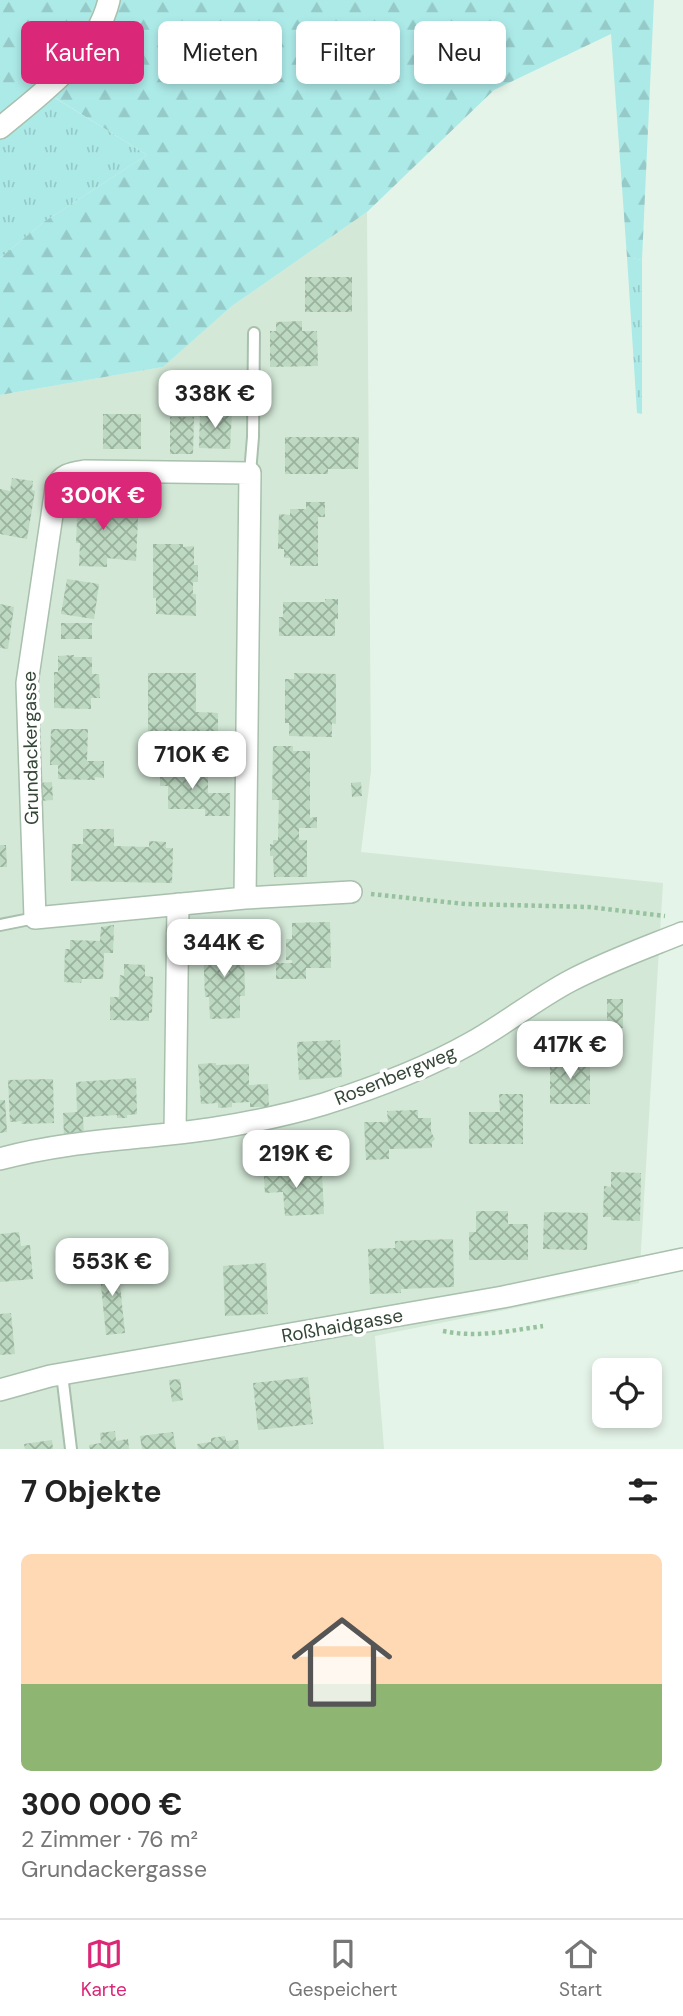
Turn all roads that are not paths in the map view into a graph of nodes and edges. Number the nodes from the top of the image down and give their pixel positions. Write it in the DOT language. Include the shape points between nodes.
graph roads {
  1 [pos="109,0"];
  2 [pos="0,128"];
  3 [pos="254,333"];
  4 [pos="250,473"];
  5 [pos="351,892"];
  6 [pos="244,898"];
  7 [pos="178,904"];
  8 [pos="35,918"];
  9 [pos="0,925"];
  10 [pos="682,933"];
  11 [pos="175,1133"];
  12 [pos="0,1159"];
  13 [pos="683,1259"];
  14 [pos="62,1374"];
  15 [pos="0,1390"];
  16 [pos="71,1449"];
  1 -- 2 [label="street" via="105,17 80,55"];
  3 -- 4 [label="lane"];
  4 -- 6 [label="street"];
  4 -- 8 [label="street, Grundackergasse" via="85,471 66,475 58,484 27,683"];
  5 -- 6 [label="street"];
  6 -- 7 [label="street"];
  7 -- 8 [label="street"];
  7 -- 11 [label="street"];
  8 -- 9 [label="lane"];
  10 -- 11 [label="street, Rosenbergweg" via="569,981 470,1044 388,1081 293,1112"];
  11 -- 12 [label="street, Rosenbergweg" via="64,1145"];
  13 -- 14 [label="street, Roßhaidgasse" via="514,1295"];
  14 -- 15 [label="street, Roßhaidgasse"];
  14 -- 16 [label="lane"];
}
